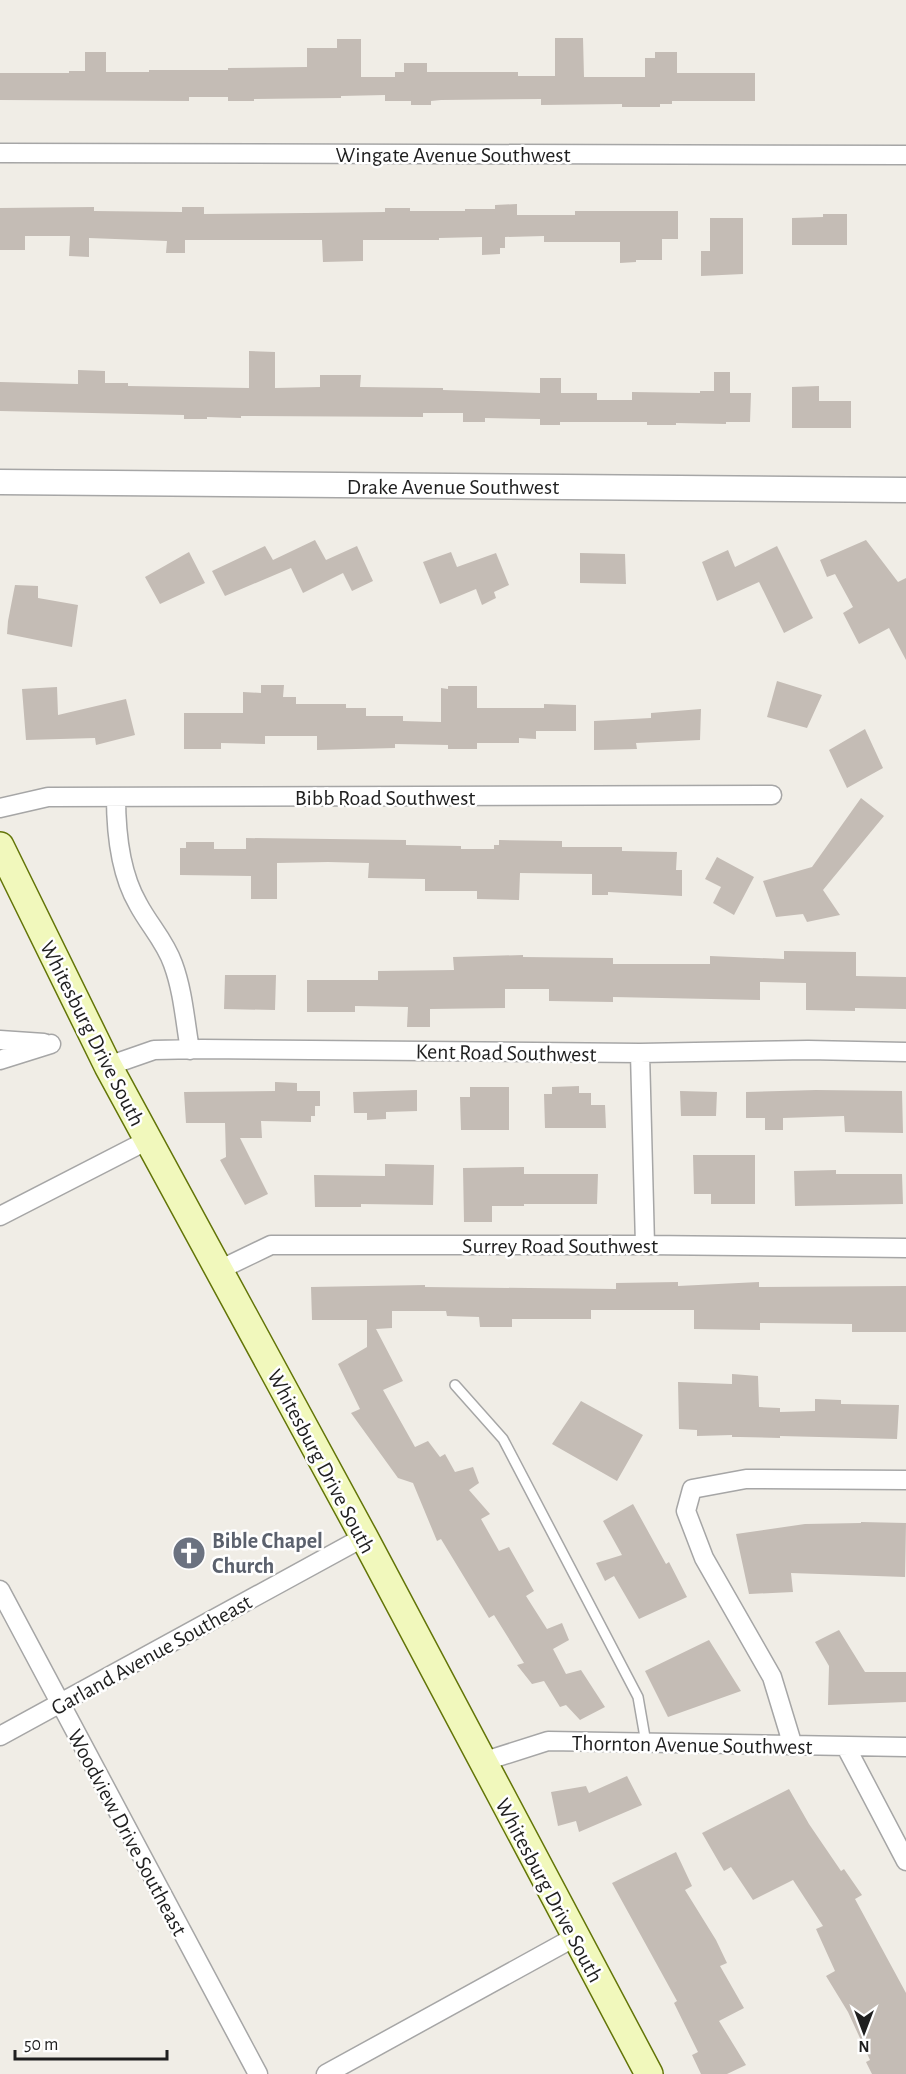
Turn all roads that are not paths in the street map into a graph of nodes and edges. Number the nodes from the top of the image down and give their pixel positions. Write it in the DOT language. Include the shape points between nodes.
graph roads {
  1 [pos="0,153"];
  2 [pos="906,155"];
  3 [pos="0,482"];
  4 [pos="906,490"];
  5 [pos="772,795"];
  6 [pos="116,797"];
  7 [pos="0,808"];
  8 [pos="0,846"];
  9 [pos="0,1040"];
  10 [pos="190,1050"];
  11 [pos="906,1052"];
  12 [pos="640,1053"];
  13 [pos="0,1060"];
  14 [pos="108,1066"];
  15 [pos="148,1140"];
  16 [pos="0,1216"];
  17 [pos="645,1245"];
  18 [pos="906,1248"];
  19 [pos="219,1270"];
  20 [pos="455,1385"];
  21 [pos="906,1480"];
  22 [pos="364,1537"];
  23 [pos="0,1590"];
  24 [pos="60,1704"];
  25 [pos="0,1736"];
  26 [pos="646,1743"];
  27 [pos="793,1746"];
  28 [pos="846,1747"];
  29 [pos="906,1747"];
  30 [pos="482,1762"];
  31 [pos="906,1861"];
  32 [pos="575,1937"];
  33 [pos="258,2074"];
  34 [pos="326,2074"];
  35 [pos="649,2074"];
  1 -- 2 [label="street, Wingate Avenue Southwest"];
  3 -- 4 [label="street, Drake Avenue Southwest"];
  5 -- 6 [label="street, Bibb Road Southwest"];
  6 -- 7 [label="street, Bibb Road Southwest" via="48,797"];
  6 -- 10 [label="street" via="125,872 137,903 173,963"];
  8 -- 14 [label="main road, Whitesburg Drive South"];
  9 -- 13 [label="street" via="51,1044"];
  10 -- 12 [label="street, Kent Road Southwest"];
  10 -- 14 [label="street, Kent Road Southwest" via="154,1050"];
  11 -- 12 [label="street, Kent Road Southwest"];
  12 -- 17 [label="street"];
  14 -- 15 [label="main road, Whitesburg Drive South"];
  15 -- 16 [label="street"];
  15 -- 19 [label="main road, Whitesburg Drive South"];
  17 -- 18 [label="street, Surrey Road Southwest"];
  17 -- 19 [label="street, Surrey Road Southwest" via="271,1245"];
  19 -- 22 [label="main road, Whitesburg Drive South"];
  20 -- 26 [label="lane" via="503,1439 638,1697"];
  21 -- 27 [label="street" via="746,1479 692,1489 686,1511 704,1558 772,1677"];
  22 -- 24 [label="street, Garland Avenue Southeast"];
  22 -- 30 [label="main road, Whitesburg Drive South"];
  23 -- 24 [label="street, Woodview Drive Southeast"];
  24 -- 25 [label="street, Garland Avenue Southeast"];
  24 -- 33 [label="street, Woodview Drive Southeast"];
  26 -- 27 [label="street, Thornton Avenue Southwest"];
  26 -- 30 [label="street, Thornton Avenue Southwest" via="548,1741"];
  27 -- 28 [label="street, Thornton Avenue Southwest"];
  28 -- 29 [label="street, Thornton Avenue Southwest"];
  28 -- 31 [label="street"];
  30 -- 32 [label="main road, Whitesburg Drive South"];
  32 -- 34 [label="street"];
  32 -- 35 [label="main road, Whitesburg Drive South"];
}
